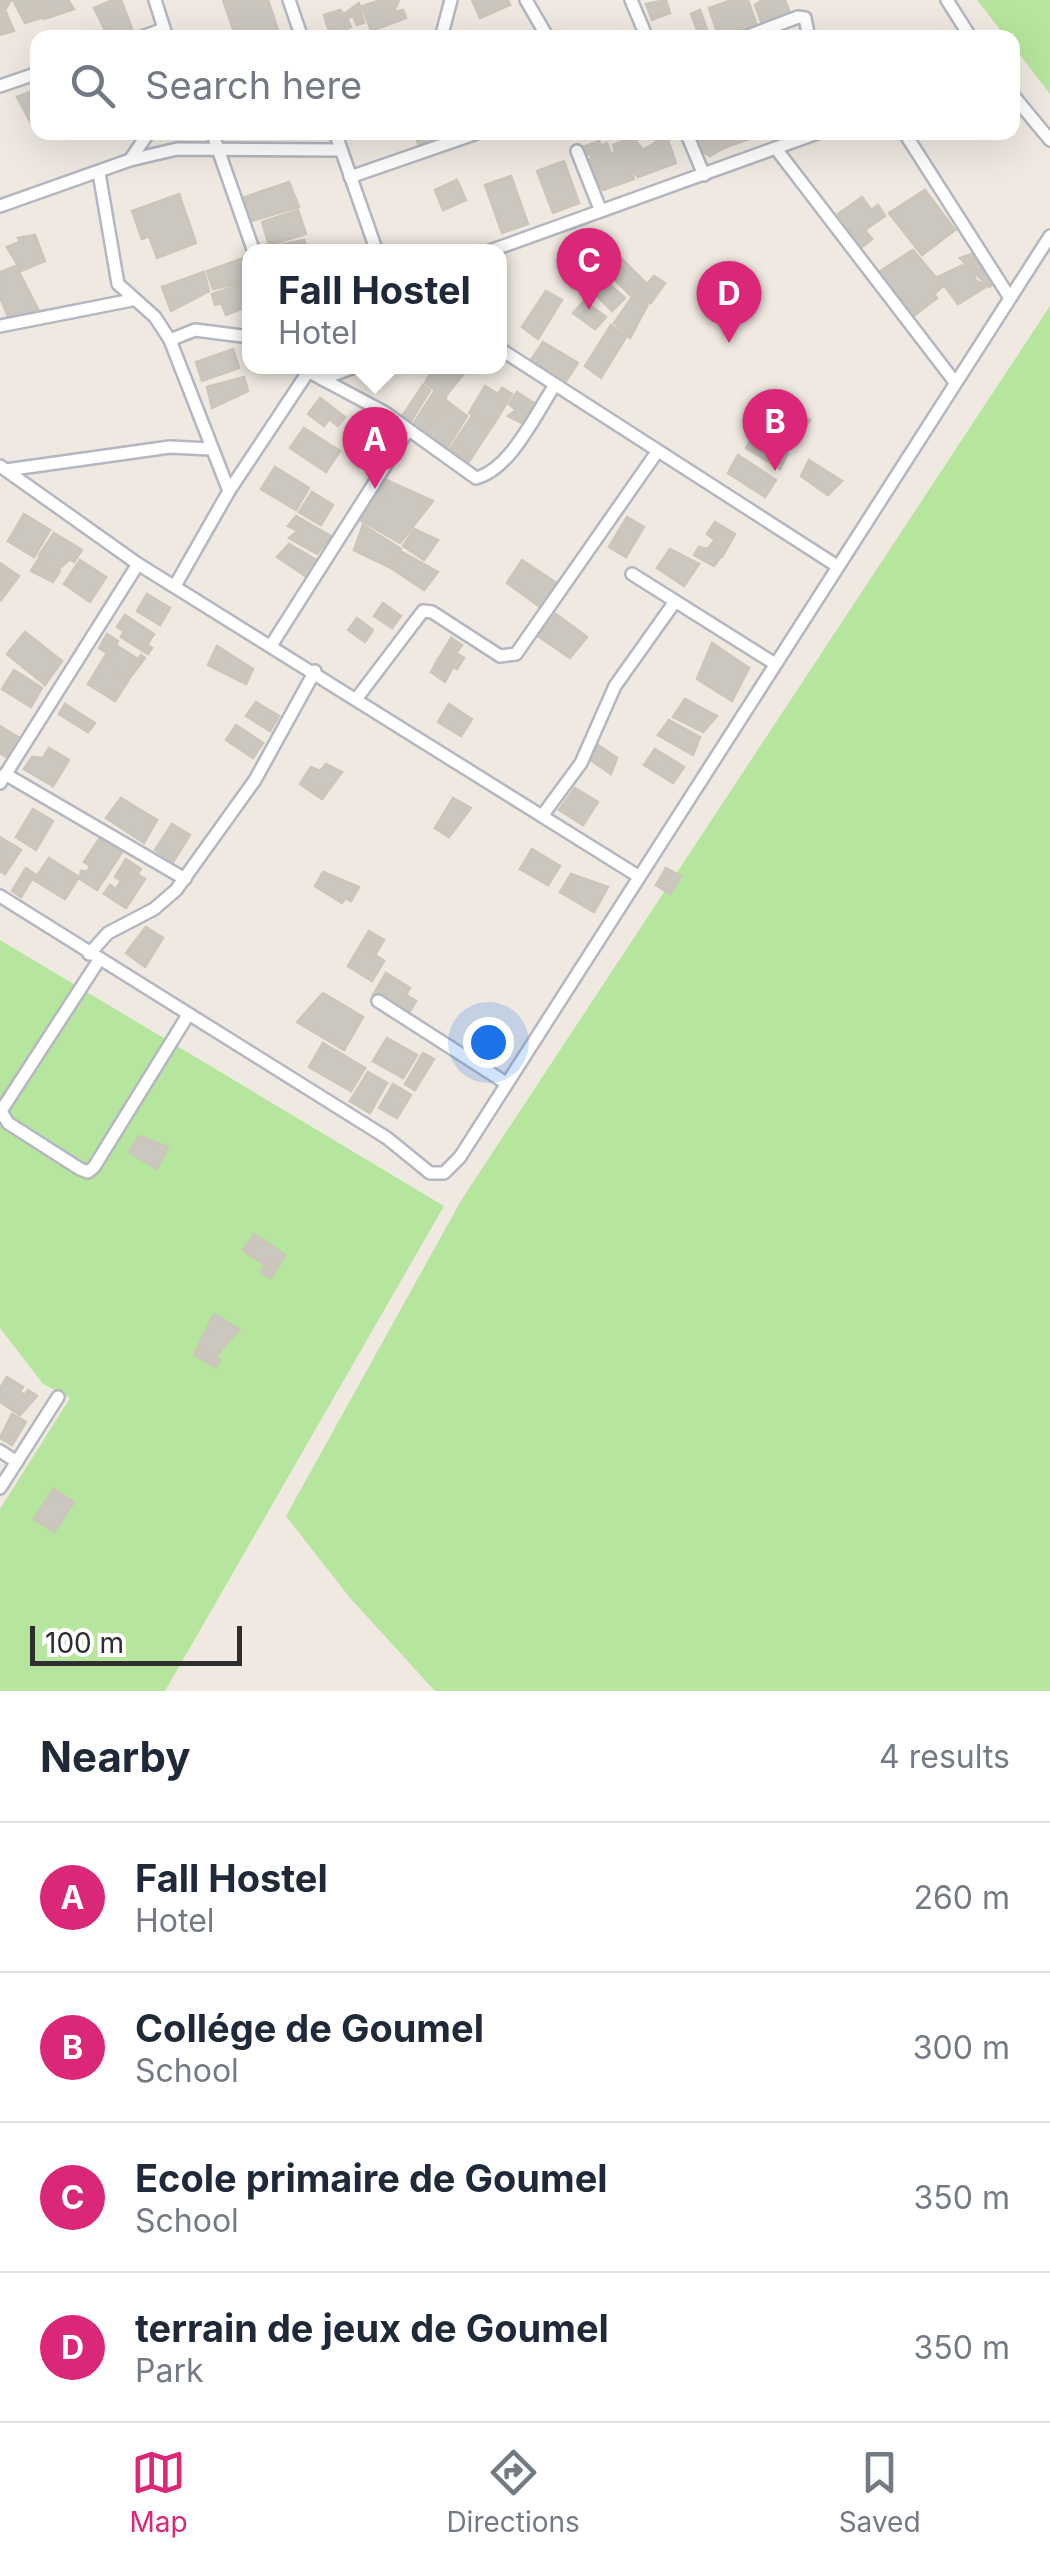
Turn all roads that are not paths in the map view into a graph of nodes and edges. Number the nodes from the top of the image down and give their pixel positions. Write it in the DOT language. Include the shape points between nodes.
graph roads {
  1 [pos="155,0"];
  2 [pos="289,0"];
  3 [pos="451,0"];
  4 [pos="526,0"];
  5 [pos="631,0"];
  6 [pos="947,0"];
  7 [pos="164,30"];
  8 [pos="299,30"];
  9 [pos="442,30"];
  10 [pos="543,30"];
  11 [pos="644,30"];
  12 [pos="765,30"];
  13 [pos="807,30"];
  14 [pos="966,30"];
  15 [pos="30,76"];
  16 [pos="0,86"];
  17 [pos="1020,104"];
  18 [pos="144,140"];
  19 [pos="215,140"];
  20 [pos="337,140"];
  21 [pos="452,140"];
  22 [pos="689,140"];
  23 [pos="802,140"];
  24 [pos="909,140"];
  25 [pos="1050,140"];
  26 [pos="218,149"];
  27 [pos="340,150"];
  28 [pos="777,150"];
  29 [pos="577,151"];
  30 [pos="130,160"];
  31 [pos="99,173"];
  32 [pos="350,176"];
  33 [pos="704,176"];
  34 [pos="0,206"];
  35 [pos="600,209"];
  36 [pos="1050,236"];
  37 [pos="251,244"];
  38 [pos="374,244"];
  39 [pos="507,244"];
  40 [pos="1010,298"];
  41 [pos="132,300"];
  42 [pos="0,326"];
  43 [pos="242,335"];
  44 [pos="170,340"];
  45 [pos="507,354"];
  46 [pos="299,374"];
  47 [pos="308,374"];
  48 [pos="316,374"];
  49 [pos="335,374"];
  50 [pos="322,379"];
  51 [pos="954,381"];
  52 [pos="302,384"];
  53 [pos="555,385"];
  54 [pos="408,430"];
  55 [pos="210,449"];
  56 [pos="657,452"];
  57 [pos="3,468"];
  58 [pos="229,490"];
  59 [pos="138,564"];
  60 [pos="837,566"];
  61 [pos="632,574"];
  62 [pos="176,584"];
  63 [pos="674,603"];
  64 [pos="272,644"];
  65 [pos="775,664"];
  66 [pos="315,671"];
  67 [pos="357,698"];
  68 [pos="3,778"];
  69 [pos="542,816"];
  70 [pos="638,876"];
  71 [pos="185,879"];
  72 [pos="0,896"];
  73 [pos="94,957"];
  74 [pos="378,1001"];
  75 [pos="188,1015"];
  76 [pos="506,1084"];
  77 [pos="58,1397"];
  78 [pos="0,1451"];
  79 [pos="16,1462"];
  80 [pos="0,1488"];
  1 -- 7 [label="street"];
  2 -- 8 [label="street"];
  3 -- 9 [label="street"];
  4 -- 10 [label="street"];
  5 -- 11 [label="street"];
  6 -- 14 [label="street"];
  12 -- 13 [label="street" via="805,18"];
  15 -- 16 [label="street"];
  17 -- 25 [label="street"];
  18 -- 30 [label="street"];
  19 -- 26 [label="street"];
  20 -- 27 [label="street"];
  21 -- 32 [label="street"];
  22 -- 33 [label="street"];
  23 -- 28 [label="street"];
  24 -- 40 [label="street"];
  26 -- 27 [label="street"];
  26 -- 30 [label="street"];
  26 -- 37 [label="street"];
  27 -- 32 [label="street"];
  28 -- 33 [label="street"];
  28 -- 51 [label="street"];
  29 -- 35 [label="street"];
  30 -- 31 [label="street"];
  31 -- 34 [label="street"];
  31 -- 41 [label="street" via="113,268"];
  32 -- 38 [label="street"];
  33 -- 35 [label="street"];
  35 -- 39 [label="street"];
  36 -- 40 [label="street"];
  40 -- 51 [label="street"];
  41 -- 42 [label="street"];
  41 -- 44 [label="street"];
  43 -- 44 [label="street" via="196,330"];
  44 -- 55 [label="street"];
  45 -- 53 [label="street"];
  46 -- 52 [label="street"];
  47 -- 52 [label="street"];
  48 -- 50 [label="street"];
  49 -- 50 [label="street"];
  50 -- 54 [label="street"];
  51 -- 60 [label="street"];
  52 -- 58 [label="street"];
  53 -- 54 [label="street" via="520,439 483,477"];
  53 -- 56 [label="street"];
  54 -- 64 [label="street"];
  55 -- 57 [label="street" via="170,447"];
  55 -- 58 [label="street"];
  56 -- 60 [label="street"];
  56 -- 67 [label="street" via="516,654 500,656 423,611"];
  57 -- 59 [label="street"];
  58 -- 62 [label="street"];
  59 -- 62 [label="street"];
  59 -- 68 [label="street"];
  60 -- 65 [label="street"];
  61 -- 63 [label="street"];
  62 -- 64 [label="street"];
  63 -- 65 [label="street"];
  63 -- 69 [label="street" via="615,686 581,763"];
  64 -- 66 [label="street"];
  65 -- 70 [label="street"];
  66 -- 67 [label="street"];
  66 -- 71 [label="street" via="255,780"];
  67 -- 69 [label="street"];
  68 -- 71 [label="street"];
  69 -- 70 [label="street"];
  70 -- 76 [label="street"];
  71 -- 73 [label="street" via="154,909 108,933"];
  72 -- 73 [label="street"];
  73 -- 75 [label="street"];
  73 -- 75 [label="street" via="0,1111 8,1123 80,1169 94,1167"];
  74 -- 76 [label="street"];
  75 -- 76 [label="street" via="438,1175 460,1157"];
  77 -- 79 [label="street"];
  78 -- 79 [label="street"];
  79 -- 80 [label="street"];
}
